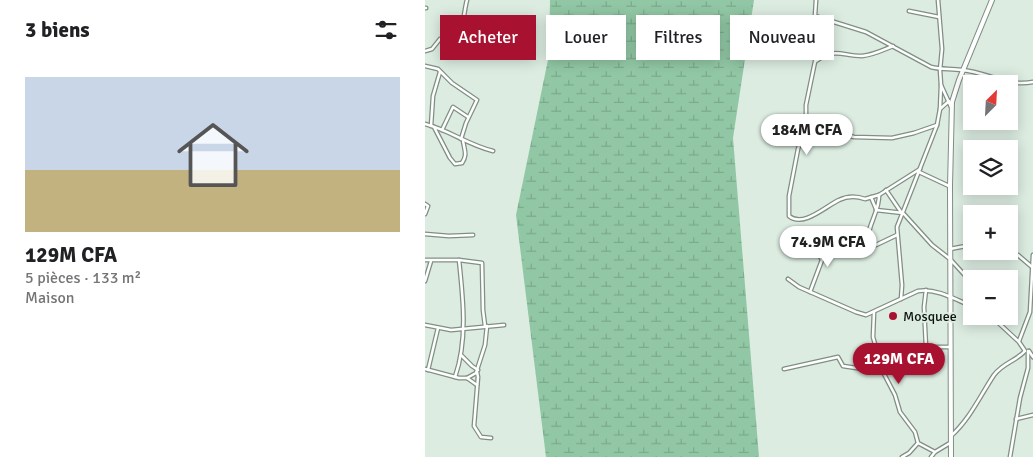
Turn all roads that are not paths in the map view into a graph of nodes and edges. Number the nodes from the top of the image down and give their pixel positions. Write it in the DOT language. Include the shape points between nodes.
graph roads {
  1 [pos="467,0"];
  2 [pos="815,0"];
  3 [pos="938,0"];
  4 [pos="992,0"];
  5 [pos="909,11"];
  6 [pos="463,15"];
  7 [pos="815,15"];
  8 [pos="939,17"];
  9 [pos="834,22"];
  10 [pos="440,39"];
  11 [pos="893,46"];
  12 [pos="425,51"];
  13 [pos="815,62"];
  14 [pos="425,66"];
  15 [pos="940,70"];
  16 [pos="963,70"];
  17 [pos="440,72"];
  18 [pos="1033,82"];
  19 [pos="941,85"];
  20 [pos="949,101"];
  21 [pos="940,109"];
  22 [pos="952,110"];
  23 [pos="469,117"];
  24 [pos="425,124"];
  25 [pos="937,125"];
  26 [pos="433,127"];
  27 [pos="442,130"];
  28 [pos="846,135"];
  29 [pos="462,140"];
  30 [pos="493,151"];
  31 [pos="919,170"];
  32 [pos="950,186"];
  33 [pos="886,190"];
  34 [pos="879,194"];
  35 [pos="871,197"];
  36 [pos="425,204"];
  37 [pos="876,210"];
  38 [pos="902,212"];
  39 [pos="425,214"];
  40 [pos="425,234"];
  41 [pos="473,235"];
  42 [pos="897,235"];
  43 [pos="815,246"];
  44 [pos="963,247"];
  45 [pos="950,249"];
  46 [pos="1033,255"];
  47 [pos="1018,257"];
  48 [pos="425,260"];
  49 [pos="431,260"];
  50 [pos="459,260"];
  51 [pos="950,260"];
  52 [pos="1032,267"];
  53 [pos="963,274"];
  54 [pos="788,279"];
  55 [pos="425,281"];
  56 [pos="926,290"];
  57 [pos="810,292"];
  58 [pos="950,297"];
  59 [pos="901,299"];
  60 [pos="1032,302"];
  61 [pos="963,303"];
  62 [pos="874,312"];
  63 [pos="504,325"];
  64 [pos="1001,325"];
  65 [pos="425,326"];
  66 [pos="486,326"];
  67 [pos="438,328"];
  68 [pos="463,328"];
  69 [pos="1019,342"];
  70 [pos="950,347"];
  71 [pos="1029,351"];
  72 [pos="461,354"];
  73 [pos="1033,357"];
  74 [pos="458,368"];
  75 [pos="784,369"];
  76 [pos="427,370"];
  77 [pos="478,371"];
  78 [pos="883,372"];
  79 [pos="455,377"];
  80 [pos="461,378"];
  81 [pos="467,378"];
  82 [pos="477,385"];
  83 [pos="1033,415"];
  84 [pos="1016,420"];
  85 [pos="951,437"];
  86 [pos="491,438"];
  87 [pos="918,443"];
  88 [pos="951,443"];
  89 [pos="935,452"];
  90 [pos="902,457"];
  91 [pos="931,457"];
  92 [pos="951,457"];
  93 [pos="1010,457"];
  1 -- 6 [label="street"];
  2 -- 7 [label="street"];
  3 -- 8 [label="street"];
  4 -- 16 [label="street"];
  5 -- 8 [label="street"];
  8 -- 15 [label="street"];
  9 -- 11 [label="street" via="866,32"];
  10 -- 12 [label="street" via="432,49"];
  11 -- 13 [label="street" via="866,56 832,52"];
  11 -- 15 [label="street"];
  13 -- 35 [label="street" via="806,105 806,124 788,202 789,216 795,220 808,218 842,199"];
  14 -- 17 [label="street"];
  15 -- 16 [label="street"];
  15 -- 19 [label="street"];
  16 -- 18 [label="street" via="1017,83"];
  16 -- 22 [label="street"];
  17 -- 23 [label="street" via="477,100"];
  17 -- 26 [label="street" via="433,96"];
  19 -- 20 [label="street"];
  19 -- 21 [label="street"];
  20 -- 21 [label="street"];
  20 -- 22 [label="street"];
  21 -- 25 [label="street"];
  22 -- 32 [label="street"];
  23 -- 27 [label="street" via="451,108"];
  23 -- 29 [label="street"];
  24 -- 26 [label="street"];
  25 -- 28 [label="street" via="892,138"];
  25 -- 31 [label="street"];
  26 -- 27 [label="street"];
  26 -- 29 [label="street" via="455,164 462,163 465,158"];
  27 -- 29 [label="street"];
  29 -- 30 [label="street"];
  31 -- 32 [label="street"];
  31 -- 33 [label="street"];
  31 -- 38 [label="street"];
  32 -- 45 [label="street"];
  33 -- 34 [label="street"];
  33 -- 38 [label="street"];
  34 -- 35 [label="street"];
  34 -- 37 [label="street"];
  35 -- 37 [label="street"];
  36 -- 39 [label="street" via="428,206"];
  37 -- 38 [label="street"];
  37 -- 42 [label="street" via="868,243 876,245"];
  38 -- 42 [label="street"];
  38 -- 51 [label="street"];
  40 -- 41 [label="street"];
  42 -- 59 [label="street"];
  43 -- 57 [label="street" via="822,260"];
  44 -- 45 [label="street"];
  45 -- 51 [label="street"];
  46 -- 52 [label="street"];
  47 -- 52 [label="street"];
  48 -- 49 [label="street"];
  49 -- 50 [label="street"];
  49 -- 55 [label="street"];
  50 -- 66 [label="street" via="483,264"];
  50 -- 68 [label="street"];
  51 -- 53 [label="street"];
  51 -- 58 [label="street"];
  52 -- 60 [label="street"];
  54 -- 57 [label="street"];
  56 -- 58 [label="street"];
  56 -- 59 [label="street"];
  56 -- 70 [label="street" via="926,347"];
  57 -- 62 [label="street" via="863,314"];
  58 -- 61 [label="street"];
  58 -- 70 [label="street"];
  59 -- 62 [label="street"];
  60 -- 69 [label="street"];
  62 -- 78 [label="street" via="873,337"];
  63 -- 66 [label="street"];
  64 -- 69 [label="street"];
  65 -- 67 [label="street"];
  66 -- 68 [label="street"];
  66 -- 77 [label="street"];
  67 -- 68 [label="street"];
  67 -- 76 [label="street"];
  68 -- 72 [label="street"];
  69 -- 71 [label="street"];
  70 -- 85 [label="street"];
  71 -- 73 [label="street"];
  71 -- 84 [label="street"];
  71 -- 85 [label="street" via="995,374 964,423"];
  72 -- 74 [label="street"];
  72 -- 77 [label="street"];
  74 -- 79 [label="street"];
  74 -- 80 [label="street"];
  75 -- 78 [label="street" via="838,357 843,366"];
  76 -- 79 [label="street"];
  77 -- 81 [label="street"];
  77 -- 82 [label="street"];
  78 -- 87 [label="street"];
  79 -- 80 [label="street"];
  80 -- 81 [label="street"];
  81 -- 82 [label="street"];
  82 -- 86 [label="street" via="474,426 481,437"];
  83 -- 84 [label="street"];
  84 -- 93 [label="street"];
  85 -- 88 [label="street"];
  87 -- 89 [label="street"];
  87 -- 90 [label="street"];
  88 -- 89 [label="street"];
  88 -- 92 [label="street"];
  89 -- 91 [label="street"];
}
